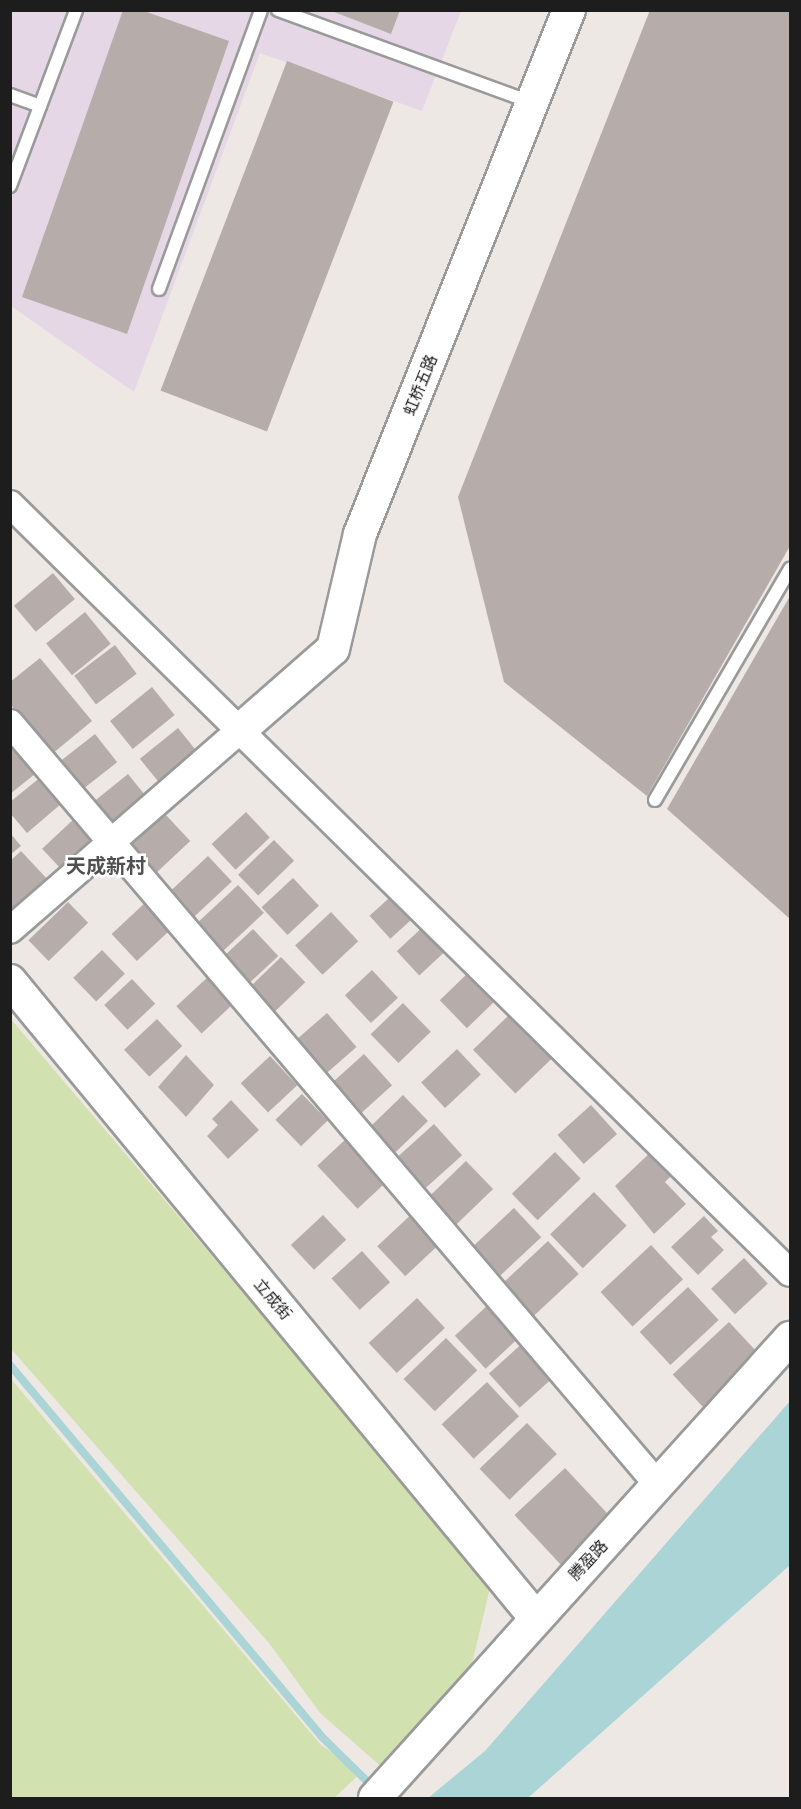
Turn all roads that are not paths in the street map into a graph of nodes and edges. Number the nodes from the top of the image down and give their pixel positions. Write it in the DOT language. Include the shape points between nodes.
graph roads {
  1 [pos="76,10"];
  2 [pos="261,10"];
  3 [pos="278,10"];
  4 [pos="569,10"];
  5 [pos="10,95"];
  6 [pos="532,102"];
  7 [pos="40,106"];
  8 [pos="10,186"];
  9 [pos="159,289"];
  10 [pos="10,504"];
  11 [pos="790,569"];
  12 [pos="10,723"];
  13 [pos="240,730"];
  14 [pos="655,800"];
  15 [pos="112,842"];
  16 [pos="10,930"];
  17 [pos="10,981"];
  18 [pos="790,1273"];
  19 [pos="790,1338"];
  20 [pos="658,1485"];
  21 [pos="535,1617"];
  22 [pos="382,1791"];
  1 -- 7 [label="lane"];
  2 -- 9 [label="lane"];
  3 -- 6 [label="lane"];
  4 -- 6 [label="street, 虹桥五路"];
  5 -- 7 [label="lane"];
  6 -- 13 [label="street, 虹桥五路" via="360,534 333,649"];
  7 -- 8 [label="lane"];
  10 -- 13 [label="street"];
  11 -- 14 [label="lane"];
  12 -- 15 [label="street"];
  13 -- 15 [label="street"];
  13 -- 18 [label="street"];
  15 -- 16 [label="street"];
  15 -- 20 [label="street"];
  17 -- 21 [label="street, 立成街"];
  19 -- 20 [label="street, 腾盈路"];
  20 -- 21 [label="street, 腾盈路"];
  21 -- 22 [label="street, 腾盈路"];
}
